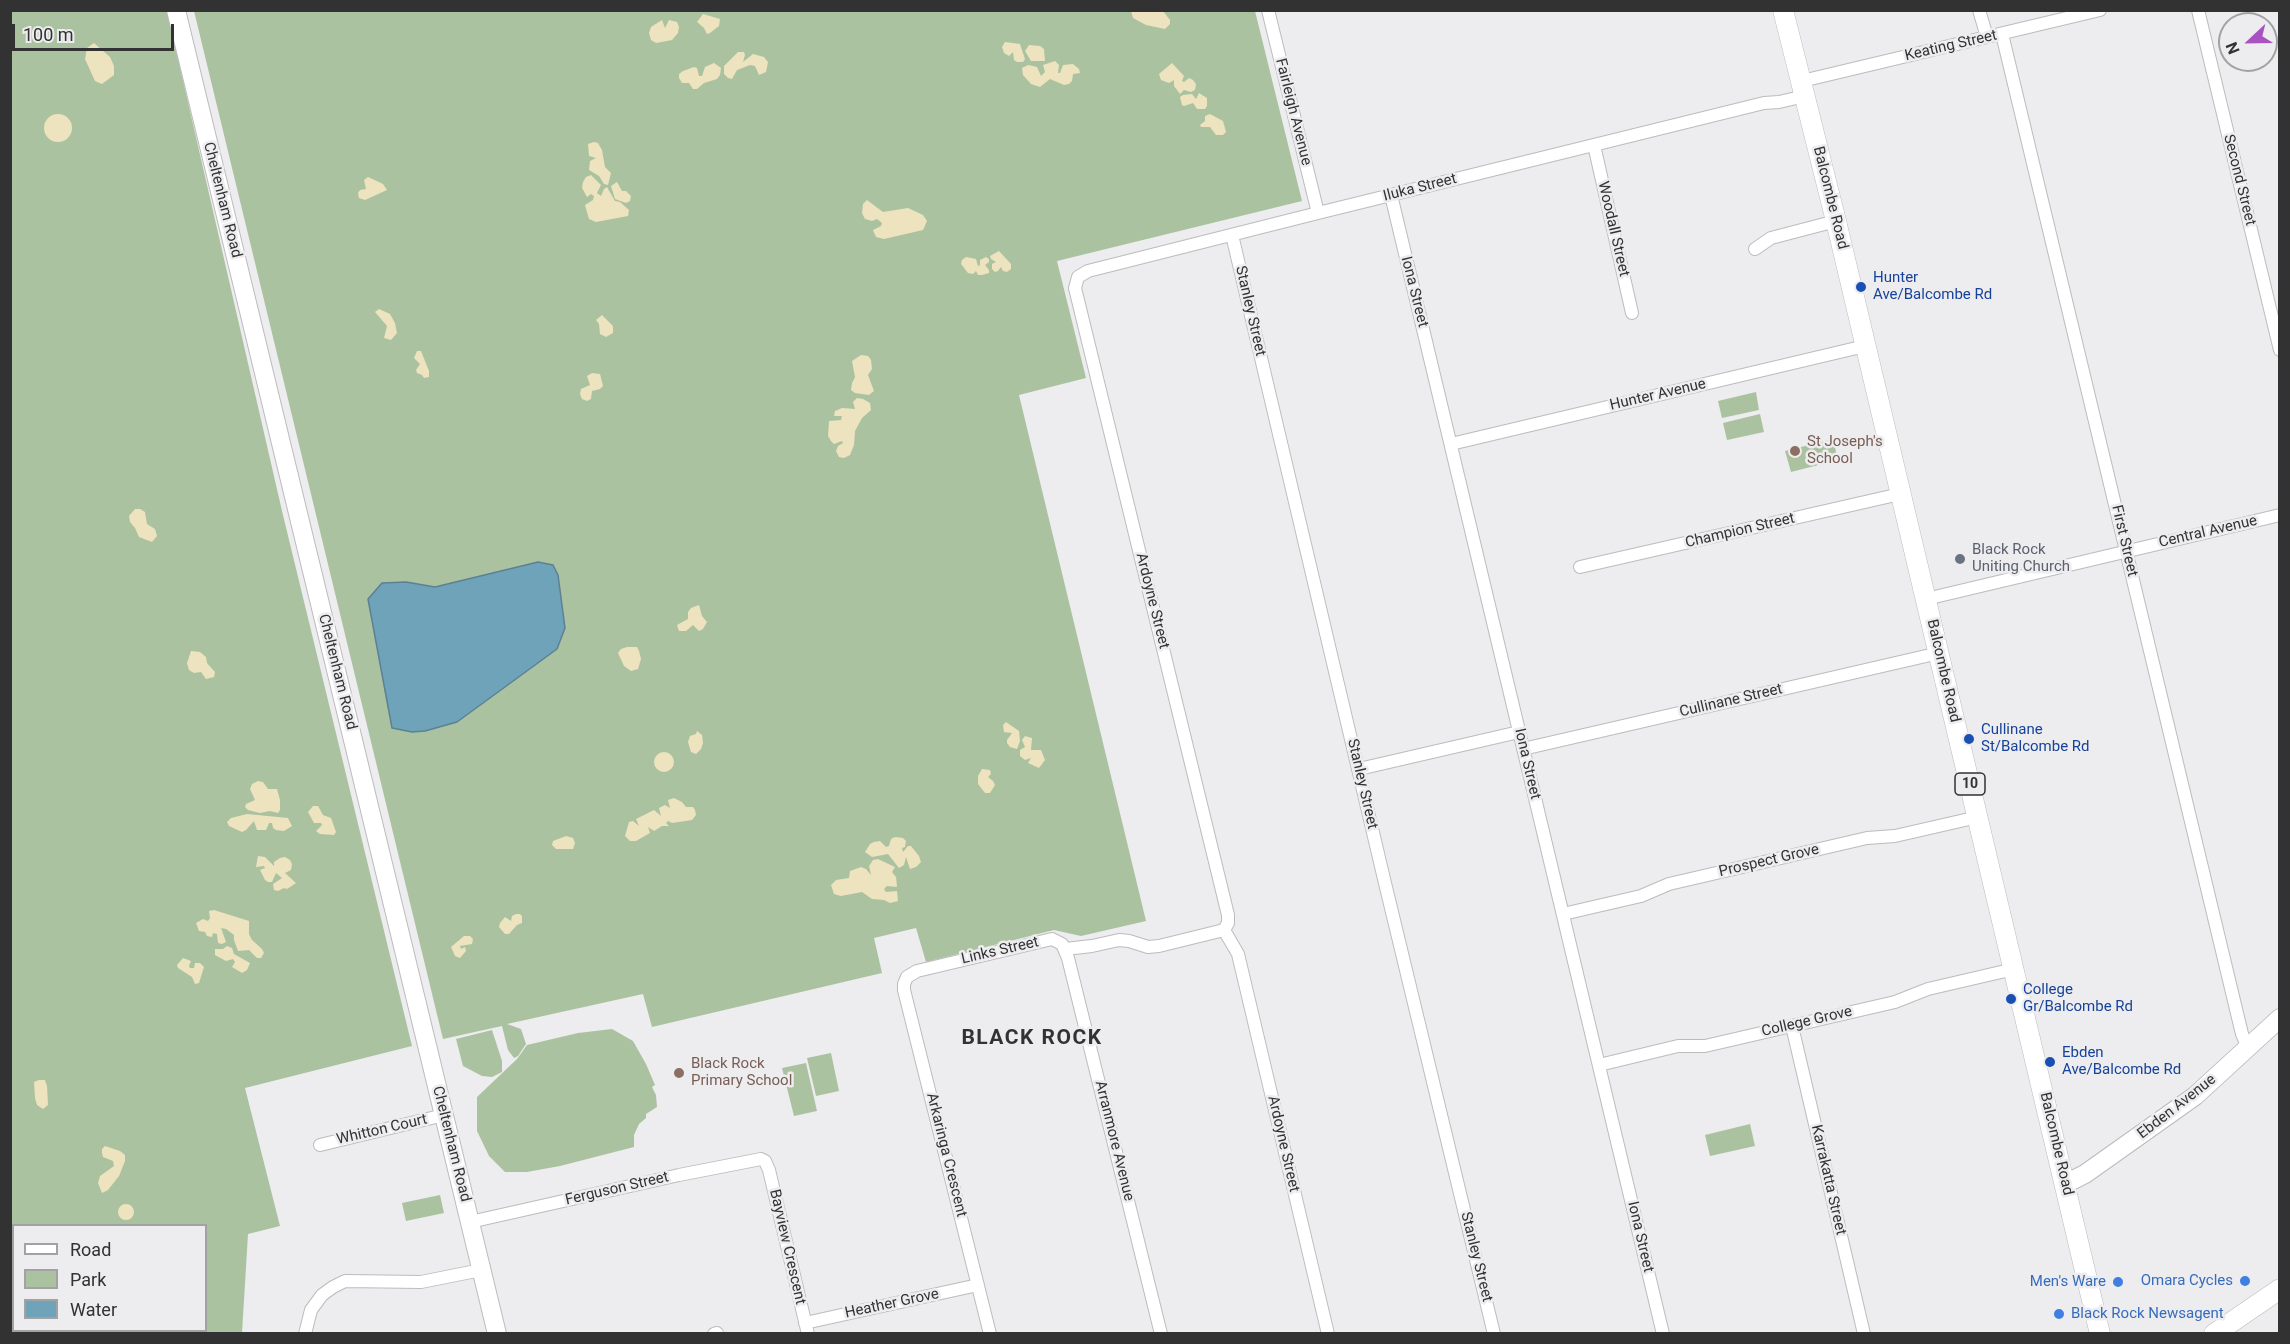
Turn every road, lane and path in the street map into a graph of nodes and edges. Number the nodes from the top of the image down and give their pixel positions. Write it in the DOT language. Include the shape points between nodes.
graph roads {
  1 [pos="176,10"];
  2 [pos="1268,10"];
  3 [pos="1783,10"];
  4 [pos="1979,10"];
  5 [pos="2100,10"];
  6 [pos="2198,10"];
  7 [pos="2002,34"];
  8 [pos="1986,38"];
  9 [pos="1803,89"];
  10 [pos="1594,145"];
  11 [pos="1391,195"];
  12 [pos="1318,213"];
  13 [pos="1836,221"];
  14 [pos="1232,235"];
  15 [pos="1755,249"];
  16 [pos="1078,277"];
  17 [pos="1632,313"];
  18 [pos="1865,346"];
  19 [pos="2280,350"];
  20 [pos="1451,444"];
  21 [pos="1900,494"];
  22 [pos="2280,515"];
  23 [pos="2126,551"];
  24 [pos="1580,567"];
  25 [pos="1926,599"];
  26 [pos="1939,653"];
  27 [pos="1519,732"];
  28 [pos="1523,749"];
  29 [pos="1359,769"];
  30 [pos="1978,817"];
  31 [pos="1563,914"];
  32 [pos="1226,928"];
  33 [pos="1067,953"];
  34 [pos="2014,969"];
  35 [pos="907,977"];
  36 [pos="2280,1018"];
  37 [pos="1792,1026"];
  38 [pos="2248,1048"];
  39 [pos="1599,1065"];
  40 [pos="444,1115"];
  41 [pos="320,1145"];
  42 [pos="765,1161"];
  43 [pos="2065,1184"];
  44 [pos="470,1222"];
  45 [pos="482,1270"];
  46 [pos="978,1285"];
  47 [pos="2280,1289"];
  48 [pos="806,1328"];
  49 [pos="2101,1333"];
  50 [pos="305,1334"];
  51 [pos="497,1334"];
  52 [pos="990,1334"];
  53 [pos="1161,1334"];
  54 [pos="1328,1334"];
  55 [pos="1494,1334"];
  56 [pos="1663,1334"];
  57 [pos="1864,1334"];
  58 [pos="2214,1334"];
  1 -- 40 [label="street, Cheltenham Road"];
  2 -- 12 [label="street, Fairleigh Avenue"];
  3 -- 9 [label="main road, Balcombe Road / 10"];
  4 -- 8 [label="street"];
  5 -- 7 [label="street, Keating Street"];
  6 -- 19 [label="street, Second Street"];
  7 -- 8 [label="street, Keating Street"];
  7 -- 23 [label="street, First Street"];
  8 -- 9 [label="street, Keating Street"];
  9 -- 10 [label="street, Iluka Street" via="1764,103"];
  9 -- 13 [label="main road, Balcombe Road / 10"];
  10 -- 11 [label="street, Iluka Street"];
  10 -- 17 [label="street, Woodall Street"];
  11 -- 12 [label="street, Iluka Street"];
  11 -- 20 [label="street, Iona Street"];
  12 -- 14 [label="street, Iluka Street"];
  13 -- 15 [label="street" via="1771,238"];
  13 -- 18 [label="main road, Balcombe Road / 10"];
  14 -- 16 [label="street, Iluka Street" via="1088,271"];
  14 -- 29 [label="street, Stanley Street"];
  16 -- 32 [label="street, Ardoyne Street" via="1075,288 1228,915"];
  18 -- 20 [label="street, Hunter Avenue"];
  18 -- 21 [label="main road, Balcombe Road / 10"];
  20 -- 27 [label="street, Iona Street"];
  21 -- 24 [label="street, Champion Street"];
  21 -- 25 [label="main road, Balcombe Road / 10"];
  22 -- 23 [label="street, Central Avenue"];
  23 -- 25 [label="street, Central Avenue"];
  23 -- 38 [label="street, First Street"];
  25 -- 26 [label="main road, Balcombe Road / 10"];
  26 -- 28 [label="street, Cullinane Street"];
  26 -- 30 [label="main road, Balcombe Road / 10"];
  27 -- 28 [label="street, Iona Street"];
  27 -- 29 [label="street"];
  28 -- 31 [label="street, Iona Street"];
  29 -- 55 [label="street, Stanley Street"];
  30 -- 31 [label="street, Prospect Grove" via="1823,848"];
  30 -- 34 [label="main road, Balcombe Road / 10"];
  31 -- 39 [label="street, Iona Street"];
  32 -- 33 [label="street" via="1159,946 1119,940"];
  32 -- 54 [label="street, Ardoyne Street" via="1236,940"];
  33 -- 35 [label="street, Links Street" via="1057,941 1044,940 917,970"];
  33 -- 53 [label="street, Arranmore Avenue"];
  34 -- 37 [label="street, College Grove"];
  34 -- 43 [label="main road, Balcombe Road / 10"];
  35 -- 46 [label="street, Arkaringa Crescent" via="904,990"];
  36 -- 38 [label="street, Ebden Avenue"];
  37 -- 39 [label="street, College Grove"];
  37 -- 57 [label="street, Karrakatta Street"];
  38 -- 43 [label="street, Ebden Avenue" via="2195,1096"];
  39 -- 56 [label="street, Iona Street"];
  40 -- 41 [label="street, Whitton Court"];
  40 -- 44 [label="street, Cheltenham Road"];
  42 -- 44 [label="street, Ferguson Street" via="755,1159"];
  42 -- 48 [label="street, Bayview Crescent"];
  43 -- 49 [label="main road, Balcombe Road / 10"];
  44 -- 45 [label="street, Cheltenham Road"];
  45 -- 50 [label="street" via="421,1282 345,1281 322,1295 311,1310"];
  45 -- 51 [label="street, Cheltenham Road"];
  46 -- 48 [label="street, Heather Grove"];
  46 -- 52 [label="street, Arkaringa Crescent"];
  47 -- 58 [label="main road"];
}
